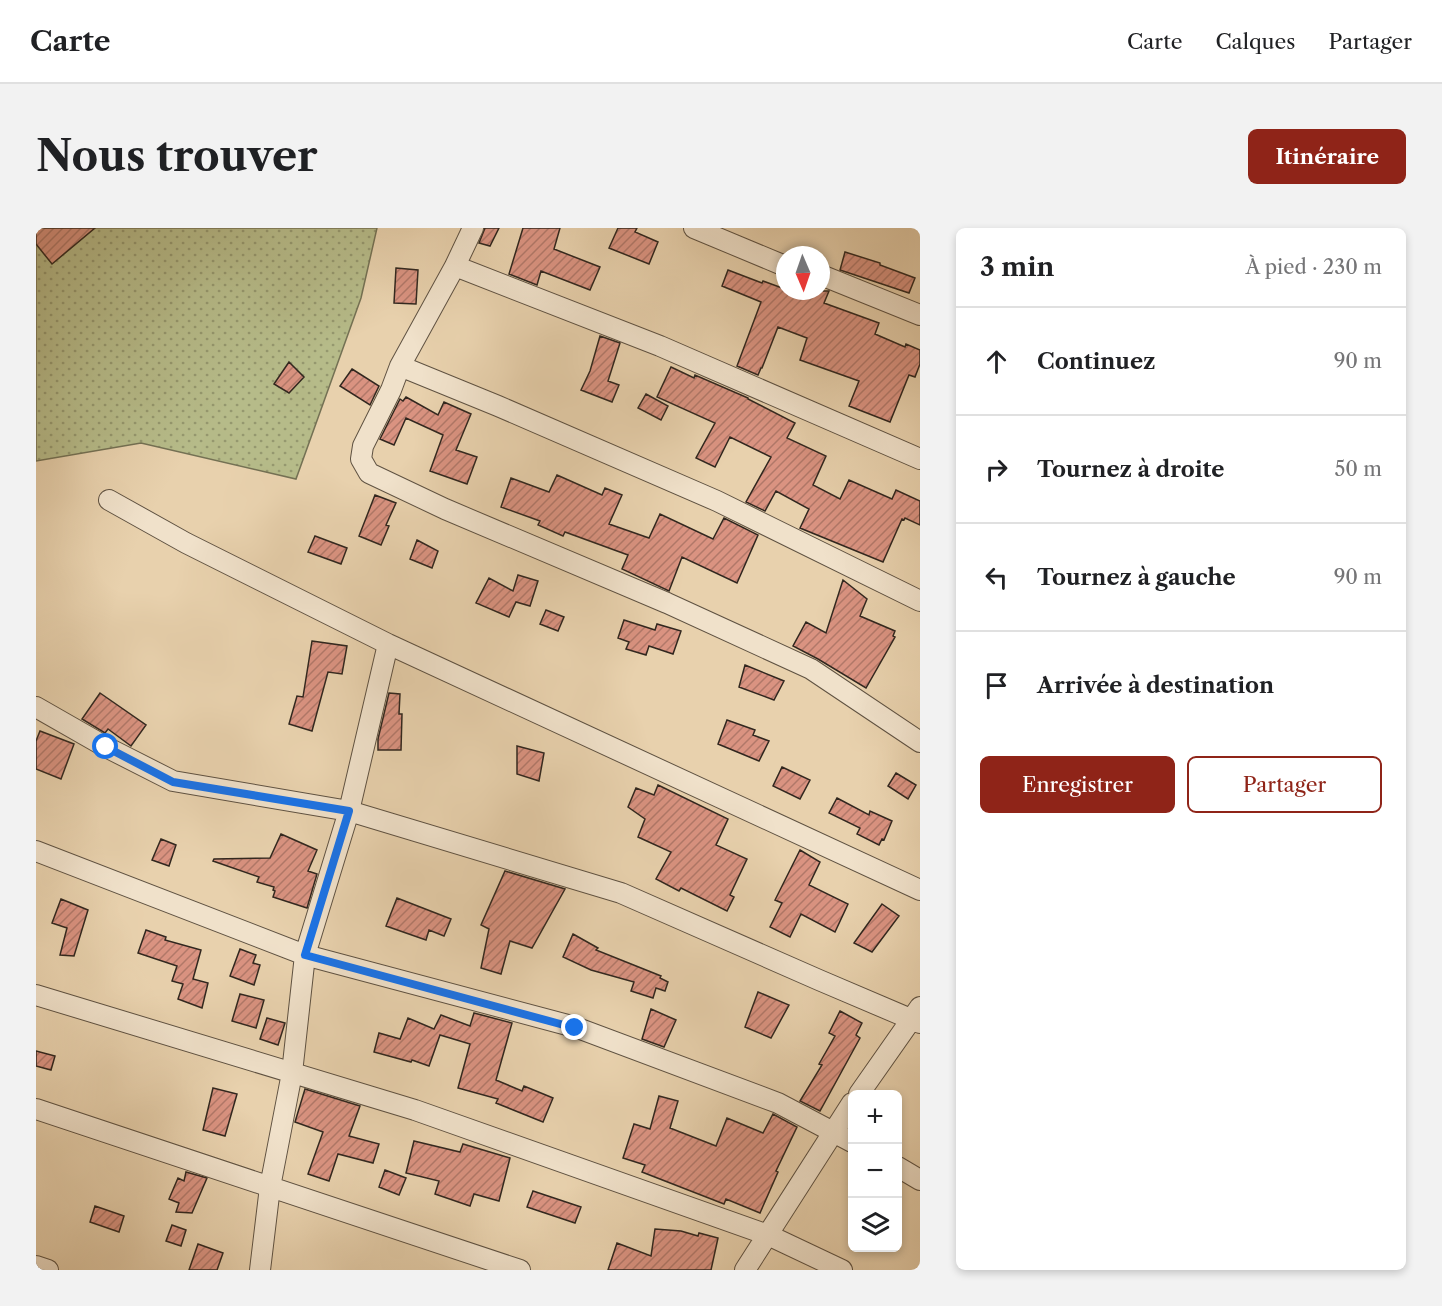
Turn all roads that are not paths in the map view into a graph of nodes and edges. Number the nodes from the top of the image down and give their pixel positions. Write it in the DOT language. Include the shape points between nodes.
graph roads {
  1 [pos="472,228"];
  2 [pos="694,228"];
  3 [pos="776,262"];
  4 [pos="455,266"];
  5 [pos="830,279"];
  6 [pos="920,315"];
  7 [pos="400,366"];
  8 [pos="920,459"];
  9 [pos="109,500"];
  10 [pos="920,601"];
  11 [pos="388,644"];
  12 [pos="36,707"];
  13 [pos="920,742"];
  14 [pos="349,811"];
  15 [pos="36,851"];
  16 [pos="920,890"];
  17 [pos="305,955"];
  18 [pos="36,995"];
  19 [pos="917,1016"];
  20 [pos="292,1073"];
  21 [pos="863,1090"];
  22 [pos="36,1109"];
  23 [pos="848,1109"];
  24 [pos="833,1131"];
  25 [pos="848,1140"];
  26 [pos="902,1170"];
  27 [pos="920,1180"];
  28 [pos="270,1187"];
  29 [pos="768,1234"];
  30 [pos="36,1266"];
  31 [pos="48,1270"];
  32 [pos="260,1270"];
  33 [pos="520,1270"];
  34 [pos="745,1270"];
  35 [pos="842,1270"];
  1 -- 4 [label="street"];
  2 -- 3 [label="street"];
  4 -- 7 [label="street"];
  4 -- 8 [label="street" via="660,346"];
  5 -- 6 [label="street"];
  7 -- 10 [label="street" via="717,501"];
  7 -- 13 [label="street" via="363,446 361,459 369,473 811,669"];
  9 -- 11 [label="street"];
  11 -- 14 [label="street"];
  11 -- 16 [label="street"];
  12 -- 14 [label="street" via="173,782"];
  14 -- 17 [label="street"];
  14 -- 19 [label="street" via="621,893 819,980"];
  15 -- 17 [label="street"];
  17 -- 20 [label="street"];
  17 -- 24 [label="street" via="575,1028 778,1103"];
  18 -- 20 [label="street"];
  19 -- 21 [label="street"];
  20 -- 28 [label="street"];
  20 -- 29 [label="street" via="416,1110"];
  22 -- 28 [label="street"];
  23 -- 24 [label="street"];
  24 -- 25 [label="street"];
  24 -- 29 [label="street"];
  26 -- 27 [label="street"];
  28 -- 32 [label="street"];
  28 -- 33 [label="street"];
  29 -- 34 [label="street"];
  29 -- 35 [label="street"];
  30 -- 31 [label="street"];
}
